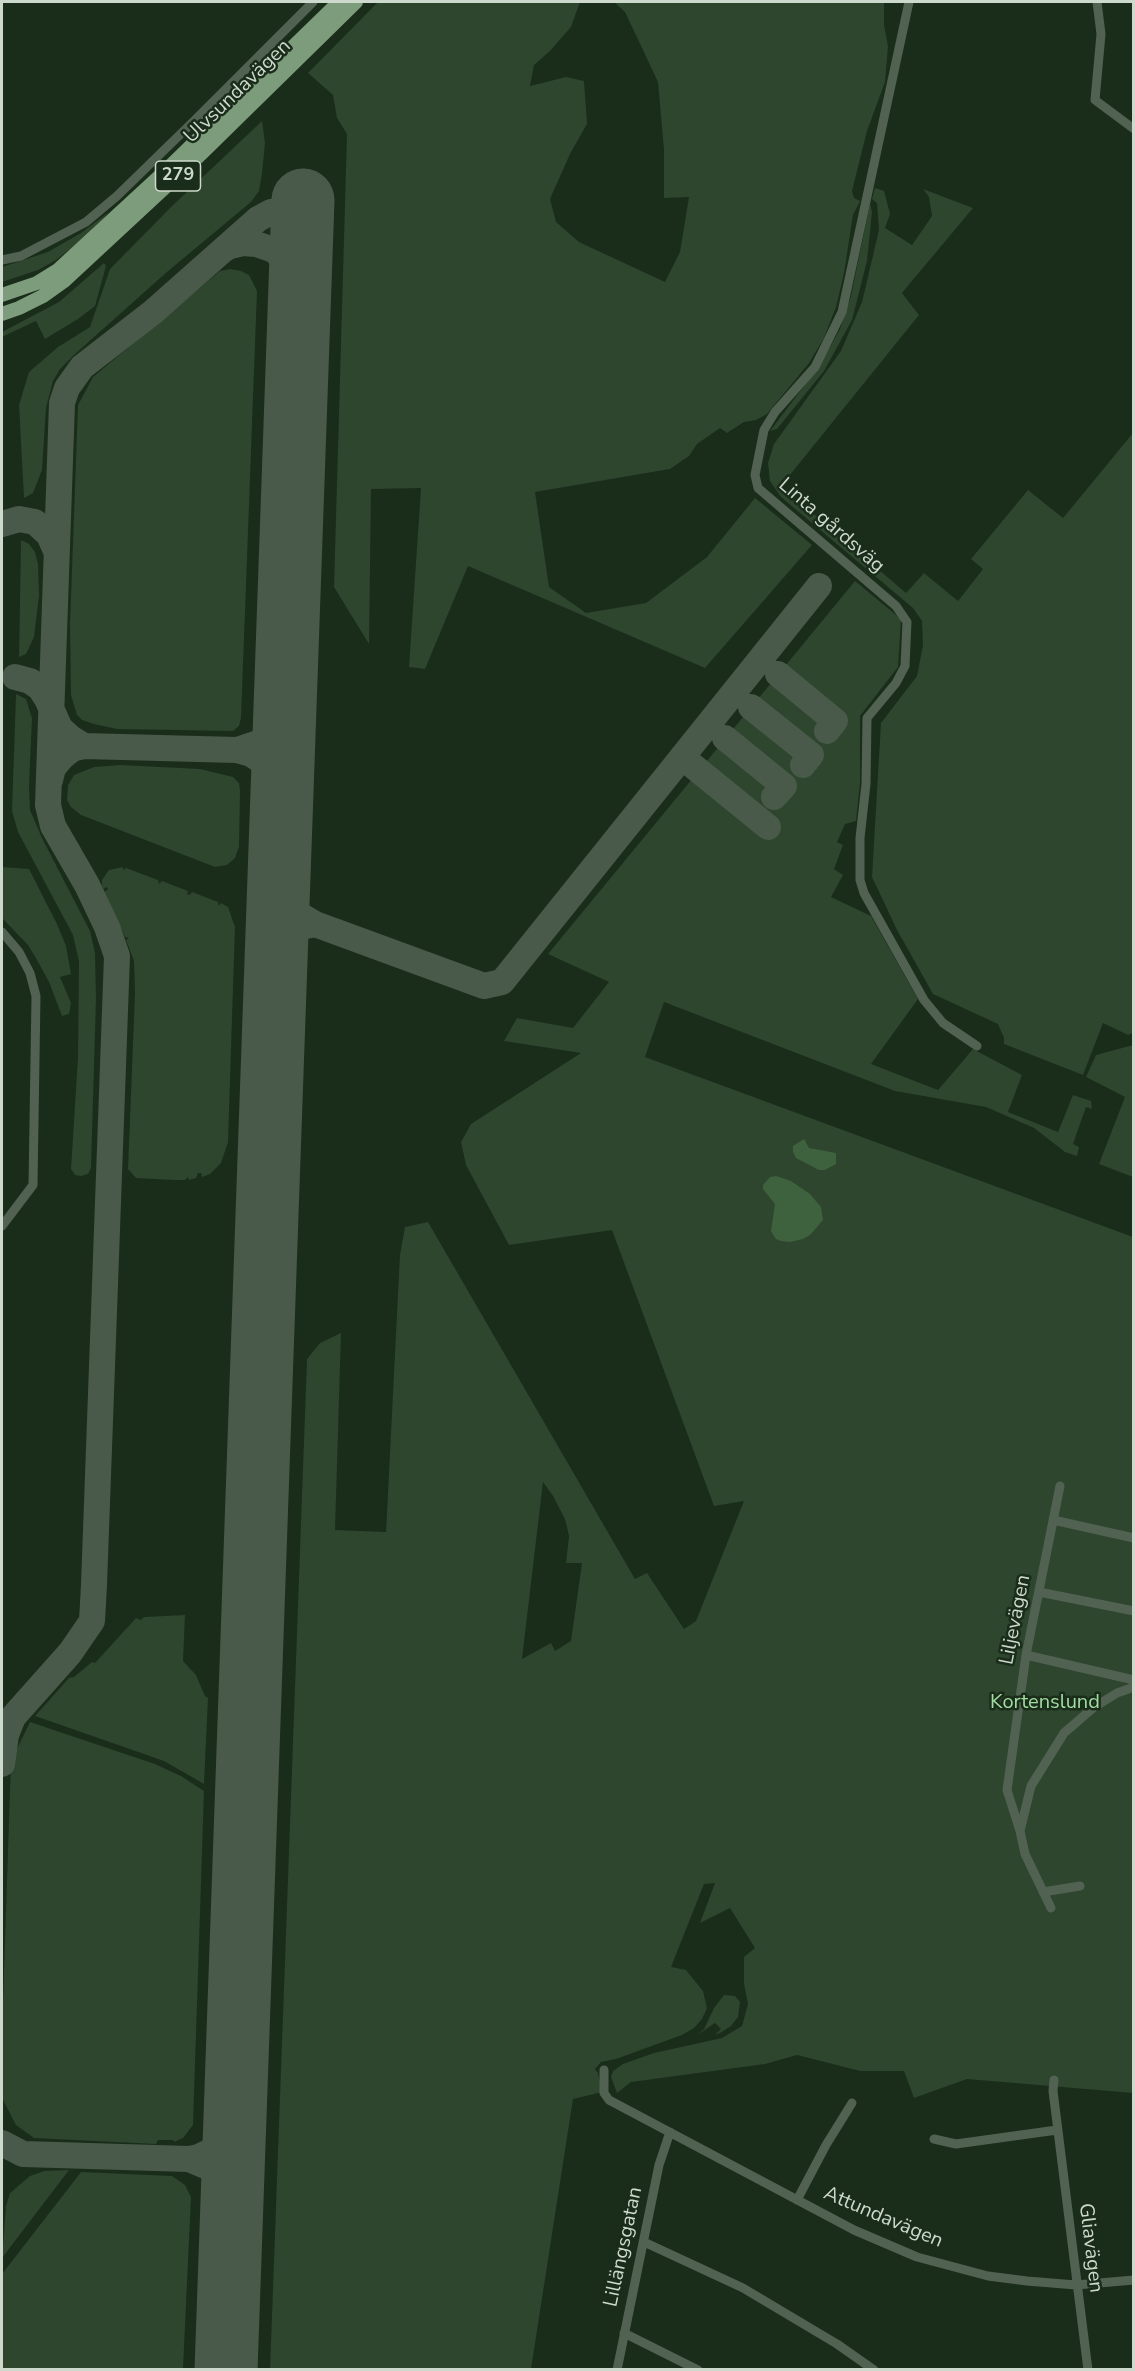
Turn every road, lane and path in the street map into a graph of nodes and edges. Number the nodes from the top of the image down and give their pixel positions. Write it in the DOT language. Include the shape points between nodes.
graph roads {
  1 [pos="313,2"];
  2 [pos="339,2"];
  3 [pos="356,2"];
  4 [pos="909,2"];
  5 [pos="1097,2"];
  6 [pos="1134,129"];
  7 [pos="2,260"];
  8 [pos="2,295"];
  9 [pos="2,314"];
  10 [pos="2,932"];
  11 [pos="977,1046"];
  12 [pos="2,1226"];
  13 [pos="1060,1486"];
  14 [pos="1053,1520"];
  15 [pos="1134,1538"];
  16 [pos="1039,1592"];
  17 [pos="1134,1611"];
  18 [pos="1026,1655"];
  19 [pos="1134,1680"];
  20 [pos="1134,1687"];
  21 [pos="1020,1831"];
  22 [pos="1080,1886"];
  23 [pos="1043,1892"];
  24 [pos="1051,1908"];
  25 [pos="604,2070"];
  26 [pos="1054,2080"];
  27 [pos="852,2103"];
  28 [pos="1057,2130"];
  29 [pos="670,2132"];
  30 [pos="934,2139"];
  31 [pos="797,2200"];
  32 [pos="645,2242"];
  33 [pos="1134,2280"];
  34 [pos="1076,2285"];
  35 [pos="624,2333"];
  36 [pos="617,2370"];
  37 [pos="698,2370"];
  38 [pos="874,2370"];
  39 [pos="1088,2370"];
  1 -- 7 [label="street, Ulvsundavägen" via="86,222 21,256"];
  2 -- 8 [label="main road, Ulvsundavägen / 279" via="58,270 37,283"];
  3 -- 9 [label="main road, Ulvsundavägen / 279" via="64,281 43,296"];
  4 -- 11 [label="street, Linta gårdsväg" via="842,312 815,367 764,430 755,475 758,488 896,606 907,622 905,666 867,718 860,879 864,894 924,1000 943,1023"];
  5 -- 6 [label="street" via="1101,34 1095,100"];
  10 -- 12 [label="street" via="30,973 36,1007 33,1185"];
  13 -- 14 [label="street, Liljevägen"];
  14 -- 15 [label="street"];
  14 -- 16 [label="street, Liljevägen"];
  16 -- 17 [label="street"];
  16 -- 18 [label="street, Liljevägen"];
  18 -- 19 [label="street"];
  18 -- 21 [label="street, Liljevägen" via="1007,1790"];
  20 -- 21 [label="street" via="1093,1708 1064,1733 1031,1786"];
  21 -- 23 [label="street, Liljevägen" via="1025,1854"];
  22 -- 23 [label="street"];
  23 -- 24 [label="street, Liljevägen"];
  25 -- 29 [label="street, Attundavägen" via="604,2093 609,2100"];
  26 -- 28 [label="street, Gliavägen"];
  27 -- 31 [label="street, Attundavägen"];
  28 -- 30 [label="street" via="956,2144"];
  28 -- 34 [label="street, Gliavägen"];
  29 -- 31 [label="street, Attundavägen"];
  29 -- 32 [label="street, Lillängsgatan" via="659,2165"];
  31 -- 34 [label="street, Attundavägen" via="917,2257 988,2276"];
  32 -- 35 [label="street, Lillängsgatan"];
  32 -- 38 [label="street" via="743,2288"];
  33 -- 34 [label="street, Attundavägen"];
  34 -- 39 [label="street, Gliavägen"];
  35 -- 36 [label="street, Lillängsgatan"];
  35 -- 37 [label="street"];
}
